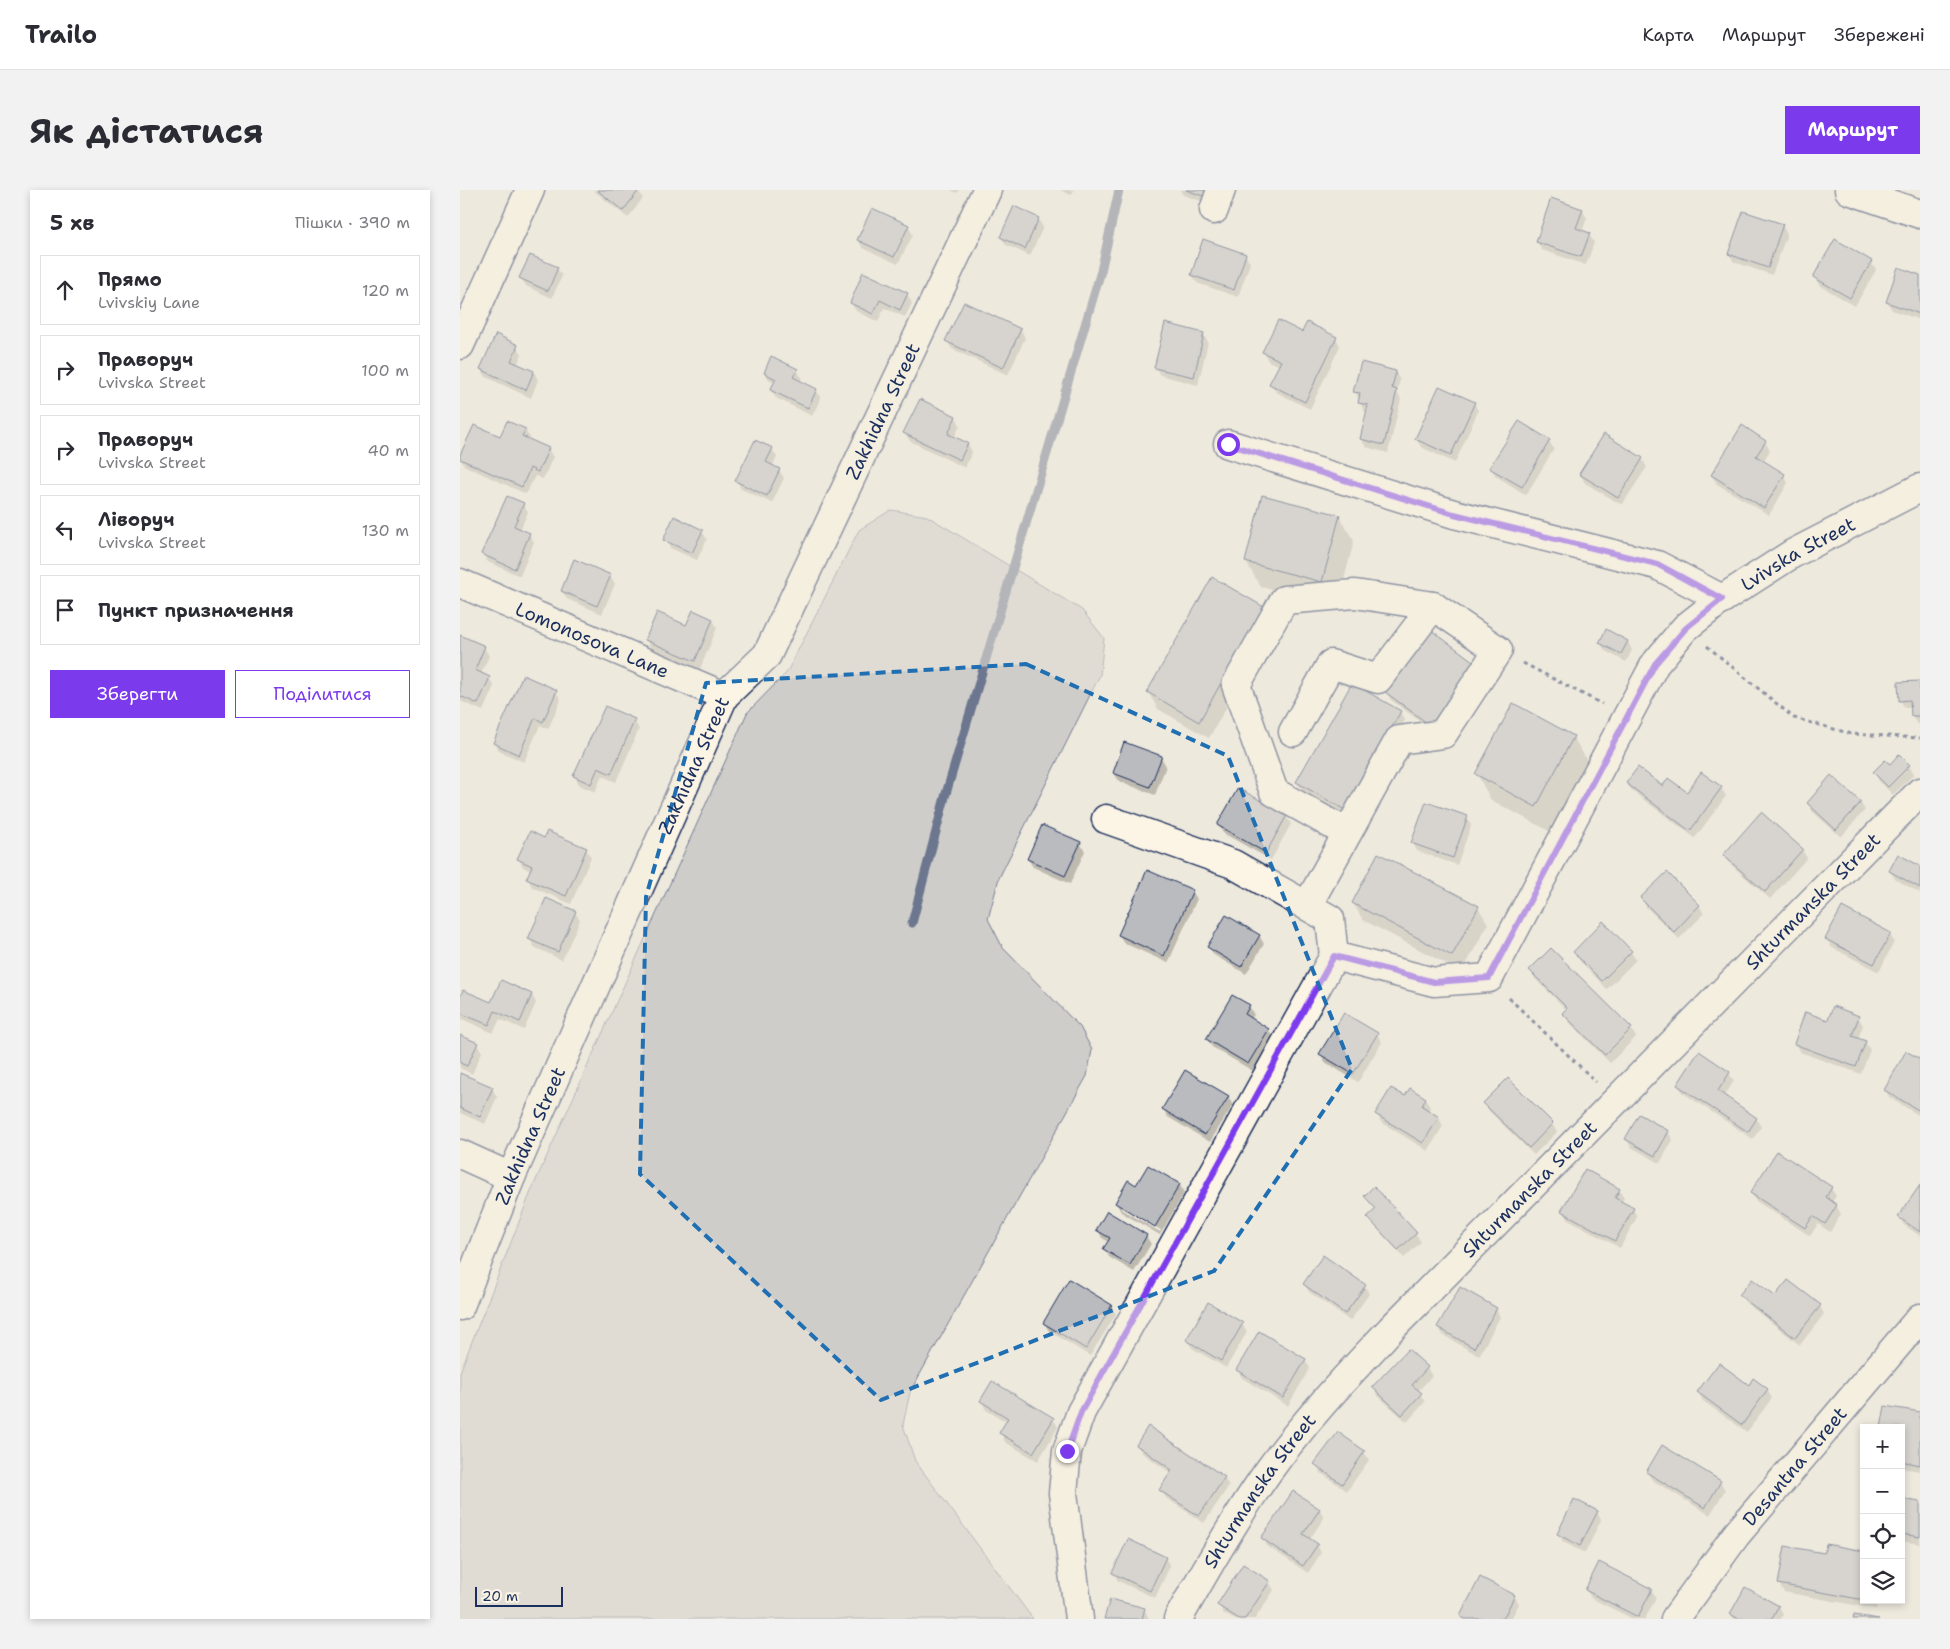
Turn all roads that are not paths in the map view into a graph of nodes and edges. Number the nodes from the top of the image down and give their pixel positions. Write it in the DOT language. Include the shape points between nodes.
graph roads {
  1 [pos="530,190"];
  2 [pos="987,190"];
  3 [pos="1849,190"];
  4 [pos="1920,214"];
  5 [pos="460,345"];
  6 [pos="1228,444"];
  7 [pos="1920,488"];
  8 [pos="460,583"];
  9 [pos="1722,599"];
  10 [pos="1432,606"];
  11 [pos="724,696"];
  12 [pos="1293,732"];
  13 [pos="1920,792"];
  14 [pos="1106,819"];
  15 [pos="1347,834"];
  16 [pos="1307,906"];
  17 [pos="1334,956"];
  18 [pos="460,1154"];
  19 [pos="511,1177"];
  20 [pos="460,1306"];
  21 [pos="1919,1321"];
  22 [pos="1079,1619"];
  23 [pos="1178,1619"];
  24 [pos="1675,1619"];
  1 -- 5 [label="street"];
  2 -- 11 [label="street, Zakhidna Street" via="767,655"];
  3 -- 4 [label="street"];
  6 -- 9 [label="street" via="1454,514 1657,564"];
  7 -- 9 [label="street, Lvivska Street" via="1792,554"];
  8 -- 11 [label="street, Lomonosova Lane"];
  9 -- 17 [label="street, Lvivska Street" via="1686,628 1655,664 1489,978 1434,982"];
  10 -- 12 [label="street" via="1378,679 1331,664"];
  10 -- 15 [label="street" via="1498,650 1443,734 1399,740"];
  10 -- 15 [label="street" via="1355,594 1284,600 1236,685 1274,792"];
  11 -- 19 [label="street, Zakhidna Street"];
  13 -- 23 [label="street, Shturmanska Street" via="1391,1329 1327,1398 1268,1472 1216,1550"];
  14 -- 16 [label="street" via="1233,864"];
  15 -- 16 [label="street"];
  16 -- 17 [label="street" via="1330,919"];
  17 -- 22 [label="street" via="1081,1412 1067,1451 1063,1494"];
  18 -- 19 [label="street"];
  19 -- 20 [label="street, Zakhidna Street"];
  21 -- 24 [label="street, Desantna Street" via="1736,1535"];
}
